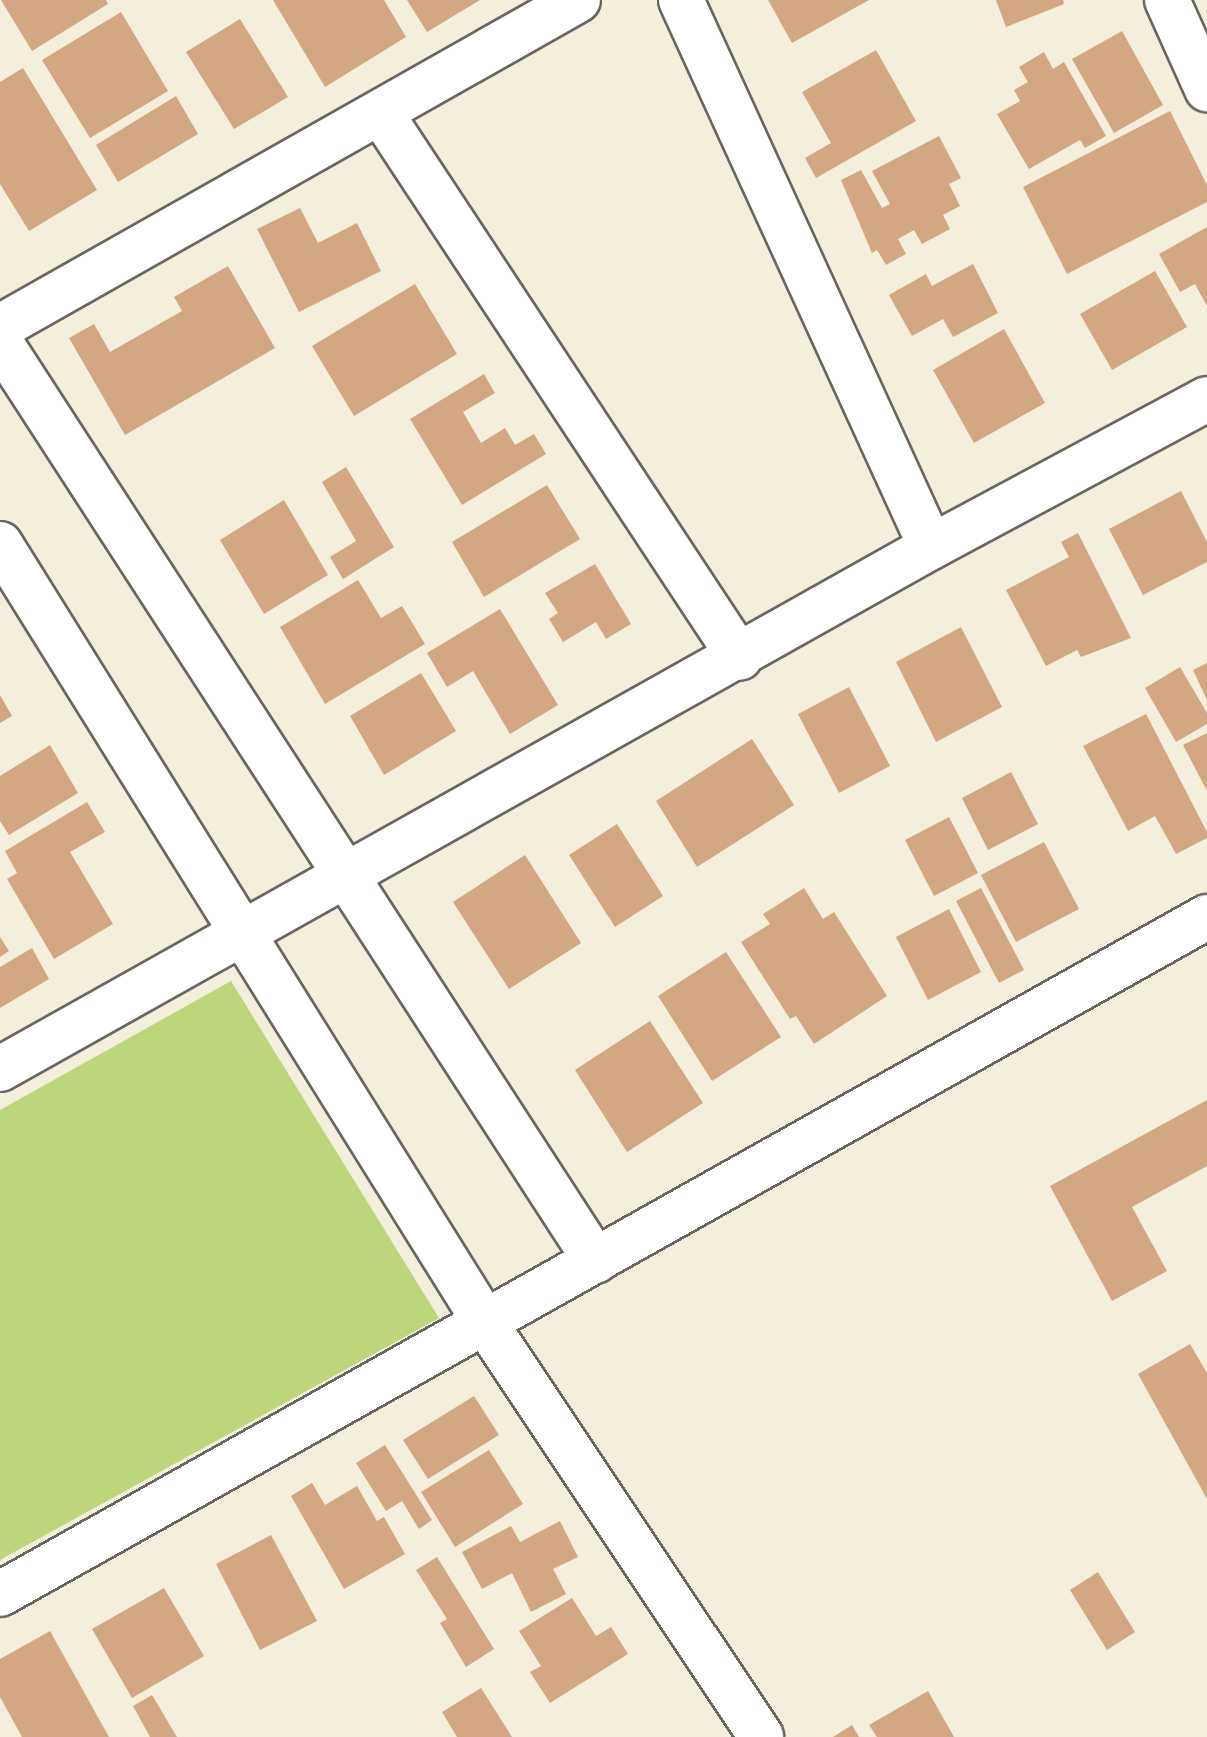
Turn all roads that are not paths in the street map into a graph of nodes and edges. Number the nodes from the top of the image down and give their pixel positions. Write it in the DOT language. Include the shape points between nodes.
graph roads {
  1 [pos="578,0"];
  2 [pos="681,0"];
  3 [pos="1167,0"];
  4 [pos="1207,89"];
  5 [pos="382,115"];
  6 [pos="0,327"];
  7 [pos="0,342"];
  8 [pos="1207,399"];
  9 [pos="0,544"];
  10 [pos="931,547"];
  11 [pos="740,658"];
  12 [pos="345,875"];
  13 [pos="1207,917"];
  14 [pos="243,937"];
  15 [pos="0,1069"];
  16 [pos="596,1261"];
  17 [pos="486,1324"];
  18 [pos="0,1594"];
  19 [pos="750,1734"];
  1 -- 5 [label="street"];
  2 -- 10 [label="street"];
  3 -- 4 [label="street"];
  5 -- 6 [label="street"];
  5 -- 11 [label="street"];
  7 -- 12 [label="street"];
  8 -- 10 [label="street"];
  9 -- 14 [label="street"];
  10 -- 11 [label="street"];
  11 -- 12 [label="street"];
  12 -- 14 [label="street"];
  12 -- 16 [label="street"];
  13 -- 16 [label="street"];
  14 -- 15 [label="street"];
  14 -- 17 [label="street"];
  16 -- 17 [label="street"];
  17 -- 18 [label="street"];
  17 -- 19 [label="street"];
}
